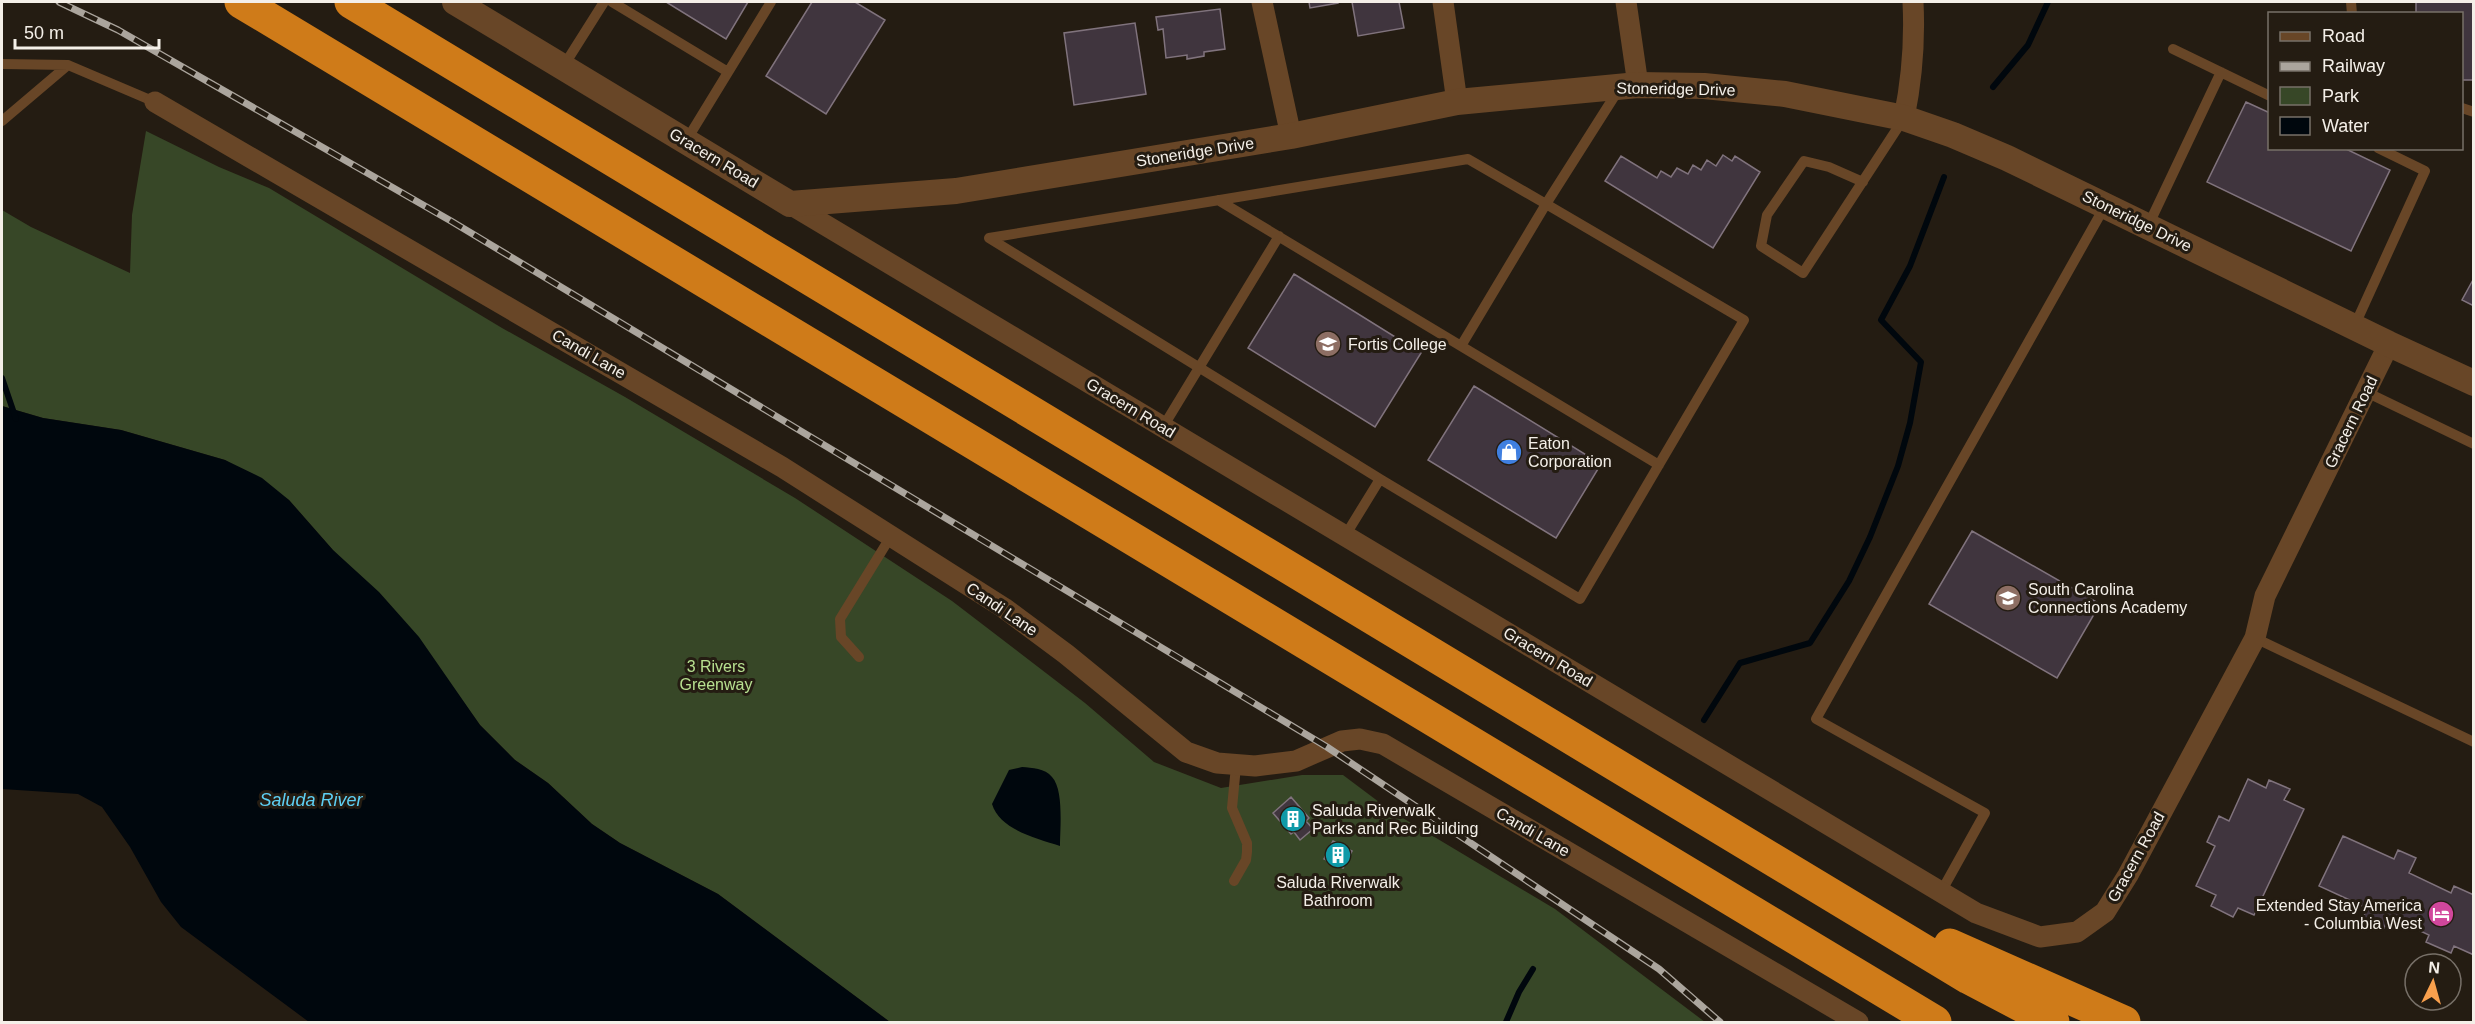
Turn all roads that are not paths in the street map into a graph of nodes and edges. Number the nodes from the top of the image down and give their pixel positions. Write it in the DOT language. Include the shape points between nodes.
graph roads {
  1 [pos="241,2"];
  2 [pos="351,2"];
  3 [pos="456,2"];
  4 [pos="604,2"];
  5 [pos="612,2"];
  6 [pos="771,2"];
  7 [pos="1262,2"];
  8 [pos="1443,2"];
  9 [pos="1626,2"];
  10 [pos="1913,2"];
  11 [pos="2173,49"];
  12 [pos="2,64"];
  13 [pos="68,65"];
  14 [pos="563,67"];
  15 [pos="728,72"];
  16 [pos="2221,72"];
  17 [pos="1629,86"];
  18 [pos="2268,95"];
  19 [pos="154,102"];
  20 [pos="1458,102"];
  21 [pos="1904,118"];
  22 [pos="2,121"];
  23 [pos="1291,136"];
  24 [pos="686,141"];
  25 [pos="2382,150"];
  26 [pos="1863,182"];
  27 [pos="1218,200"];
  28 [pos="790,204"];
  29 [pos="1546,204"];
  30 [pos="2105,206"];
  31 [pos="2148,226"];
  32 [pos="1279,236"];
  33 [pos="2354,327"];
  34 [pos="2389,344"];
  35 [pos="1461,346"];
  36 [pos="1199,367"];
  37 [pos="2474,383"];
  38 [pos="2366,392"];
  39 [pos="1163,427"];
  40 [pos="2474,444"];
  41 [pos="1659,465"];
  42 [pos="1380,479"];
  43 [pos="891,536"];
  44 [pos="1345,536"];
  45 [pos="2255,638"];
  46 [pos="859,657"];
  47 [pos="2474,742"];
  48 [pos="1236,766"];
  49 [pos="1234,881"];
  50 [pos="1815,884"];
  51 [pos="1941,892"];
  52 [pos="1858,1023"];
  53 [pos="1935,1023"];
  54 [pos="2053,1023"];
  55 [pos="2124,1023"];
  1 -- 53 [label="highway"];
  2 -- 50 [label="highway"];
  3 -- 14 [label="street, Gracern Road"];
  4 -- 14 [label="lane"];
  5 -- 15 [label="lane"];
  6 -- 15 [label="lane"];
  7 -- 23 [label="street"];
  8 -- 20 [label="street"];
  9 -- 17 [label="street"];
  10 -- 21 [label="street" via="1915,40"];
  11 -- 16 [label="lane"];
  12 -- 13 [label="lane"];
  13 -- 19 [label="lane"];
  13 -- 22 [label="lane"];
  14 -- 24 [label="street, Gracern Road"];
  15 -- 24 [label="lane"];
  16 -- 18 [label="lane"];
  16 -- 31 [label="lane"];
  17 -- 20 [label="street, Stoneridge Drive"];
  17 -- 21 [label="street, Stoneridge Drive" via="1704,86 1785,94"];
  17 -- 29 [label="lane"];
  19 -- 43 [label="street, Candi Lane" via="782,467"];
  20 -- 23 [label="street, Stoneridge Drive"];
  21 -- 26 [label="lane"];
  21 -- 30 [label="street, Stoneridge Drive" via="2007,158"];
  23 -- 28 [label="street, Stoneridge Drive" via="956,191"];
  24 -- 28 [label="street, Gracern Road"];
  25 -- 33 [label="lane" via="2426,171"];
  26 -- 26 [label="lane" via="1803,273 1761,246 1767,215 1804,161"];
  27 -- 29 [label="lane" via="1468,159"];
  27 -- 32 [label="lane"];
  27 -- 36 [label="lane" via="989,238"];
  28 -- 39 [label="street, Gracern Road"];
  29 -- 35 [label="lane"];
  29 -- 41 [label="lane" via="1744,320"];
  30 -- 31 [label="street, Stoneridge Drive"];
  30 -- 51 [label="lane" via="1816,719 1985,813"];
  31 -- 33 [label="street, Stoneridge Drive"];
  32 -- 35 [label="lane"];
  32 -- 36 [label="lane"];
  33 -- 34 [label="street, Stoneridge Drive"];
  34 -- 37 [label="street, Stoneridge Drive"];
  34 -- 38 [label="street, Gracern Road"];
  35 -- 41 [label="lane"];
  36 -- 39 [label="lane"];
  36 -- 42 [label="lane"];
  38 -- 40 [label="lane"];
  38 -- 45 [label="street, Gracern Road" via="2265,596"];
  39 -- 44 [label="street, Gracern Road"];
  41 -- 42 [label="lane" via="1580,599"];
  42 -- 44 [label="lane"];
  43 -- 46 [label="lane" via="840,619 841,637"];
  43 -- 48 [label="street, Candi Lane" via="1004,608 1179,747 1201,758"];
  44 -- 51 [label="street, Gracern Road"];
  45 -- 47 [label="lane"];
  45 -- 51 [label="street, Gracern Road" via="2105,912 2076,932 2040,937 1976,913"];
  48 -- 49 [label="lane" via="1232,808 1247,852"];
  48 -- 52 [label="street, Candi Lane" via="1287,763 1350,740 1383,744"];
  50 -- 54 [label="highway" via="1969,978"];
  50 -- 55 [label="highway"];
}
